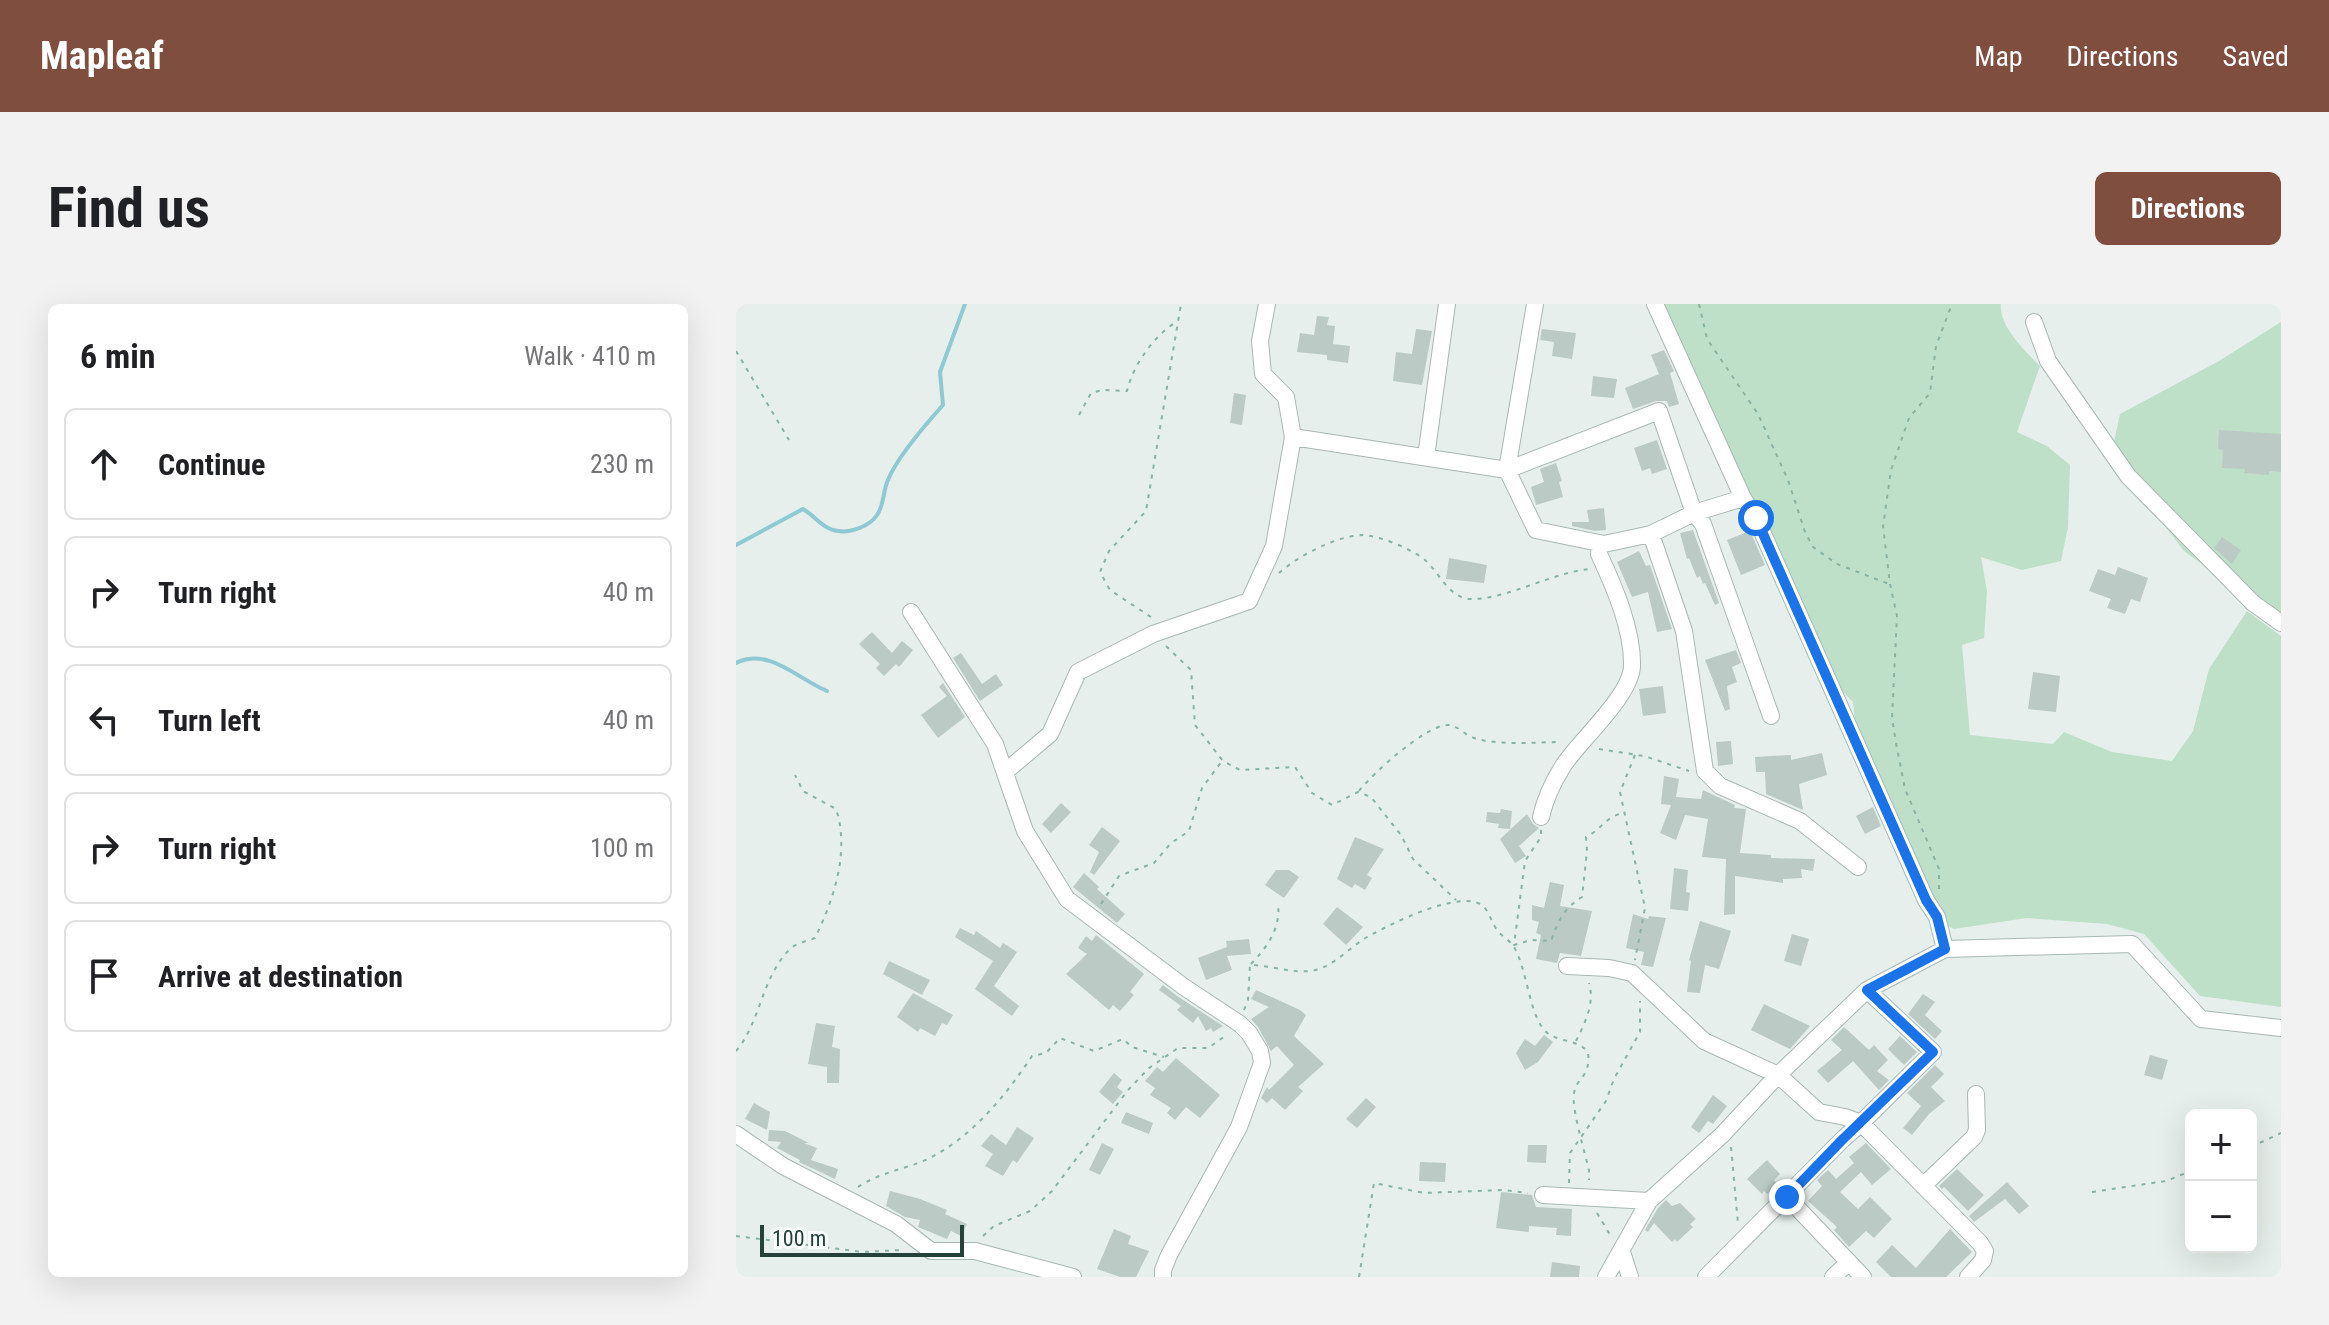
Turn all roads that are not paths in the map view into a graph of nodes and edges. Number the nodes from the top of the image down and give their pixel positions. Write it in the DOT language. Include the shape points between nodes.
graph roads {
  1 [pos="1267,304"];
  2 [pos="1447,304"];
  3 [pos="1535,304"];
  4 [pos="1655,304"];
  5 [pos="2034,322"];
  6 [pos="1293,437"];
  7 [pos="1426,457"];
  8 [pos="1507,470"];
  9 [pos="1743,498"];
  10 [pos="1694,513"];
  11 [pos="1651,534"];
  12 [pos="1604,544"];
  13 [pos="911,612"];
  14 [pos="2281,623"];
  15 [pos="1771,716"];
  16 [pos="1005,772"];
  17 [pos="1541,817"];
  18 [pos="1858,867"];
  19 [pos="1945,949"];
  20 [pos="1575,966"];
  21 [pos="1867,990"];
  22 [pos="2281,1028"];
  23 [pos="1778,1075"];
  24 [pos="1976,1094"];
  25 [pos="1861,1123"];
  26 [pos="736,1134"];
  27 [pos="1923,1186"];
  28 [pos="1543,1195"];
  29 [pos="1787,1197"];
  30 [pos="1649,1201"];
  31 [pos="1622,1252"];
  32 [pos="1849,1262"];
  33 [pos="1073,1277"];
  34 [pos="1163,1277"];
  35 [pos="1606,1277"];
  36 [pos="1630,1277"];
  37 [pos="1706,1277"];
  38 [pos="1833,1277"];
  39 [pos="1863,1277"];
  40 [pos="1968,1277"];
  1 -- 6 [label="street" via="1260,341 1263,374 1286,397"];
  2 -- 7 [label="street"];
  3 -- 8 [label="street"];
  4 -- 9 [label="street"];
  5 -- 14 [label="street" via="2048,361 2128,476 2253,603"];
  6 -- 7 [label="street"];
  6 -- 16 [label="street" via="1274,546 1249,601 1153,634 1078,672 1050,734"];
  7 -- 8 [label="street"];
  8 -- 10 [label="street" via="1659,411"];
  8 -- 12 [label="street" via="1536,530"];
  9 -- 10 [label="street"];
  9 -- 19 [label="street" via="1937,917"];
  10 -- 11 [label="street"];
  10 -- 15 [label="street" via="1703,524"];
  11 -- 12 [label="street"];
  11 -- 18 [label="street" via="1684,631 1705,771 1720,786 1800,821"];
  12 -- 17 [label="street" via="1599,550 1627,628 1632,669 1613,705 1564,765"];
  13 -- 16 [label="street" via="989,733"];
  16 -- 34 [label="street" via="1025,831 1067,899 1240,1024 1260,1051 1262,1063 1239,1127 1169,1255"];
  19 -- 21 [label="street"];
  19 -- 22 [label="street" via="2132,944 2201,1019"];
  20 -- 23 [label="street" via="1632,973 1704,1041"];
  21 -- 23 [label="street"];
  21 -- 25 [label="street" via="1933,1052"];
  23 -- 25 [label="street" via="1819,1112"];
  23 -- 30 [label="street"];
  24 -- 27 [label="street" via="1974,1137"];
  25 -- 27 [label="street"];
  25 -- 29 [label="street"];
  26 -- 33 [label="street" via="783,1166 896,1224 931,1251 975,1251"];
  27 -- 40 [label="street" via="1985,1251"];
  28 -- 30 [label="street"];
  29 -- 32 [label="street"];
  29 -- 37 [label="street"];
  30 -- 31 [label="street"];
  31 -- 35 [label="street"];
  31 -- 36 [label="street"];
  32 -- 38 [label="street"];
  32 -- 39 [label="street"];
}
